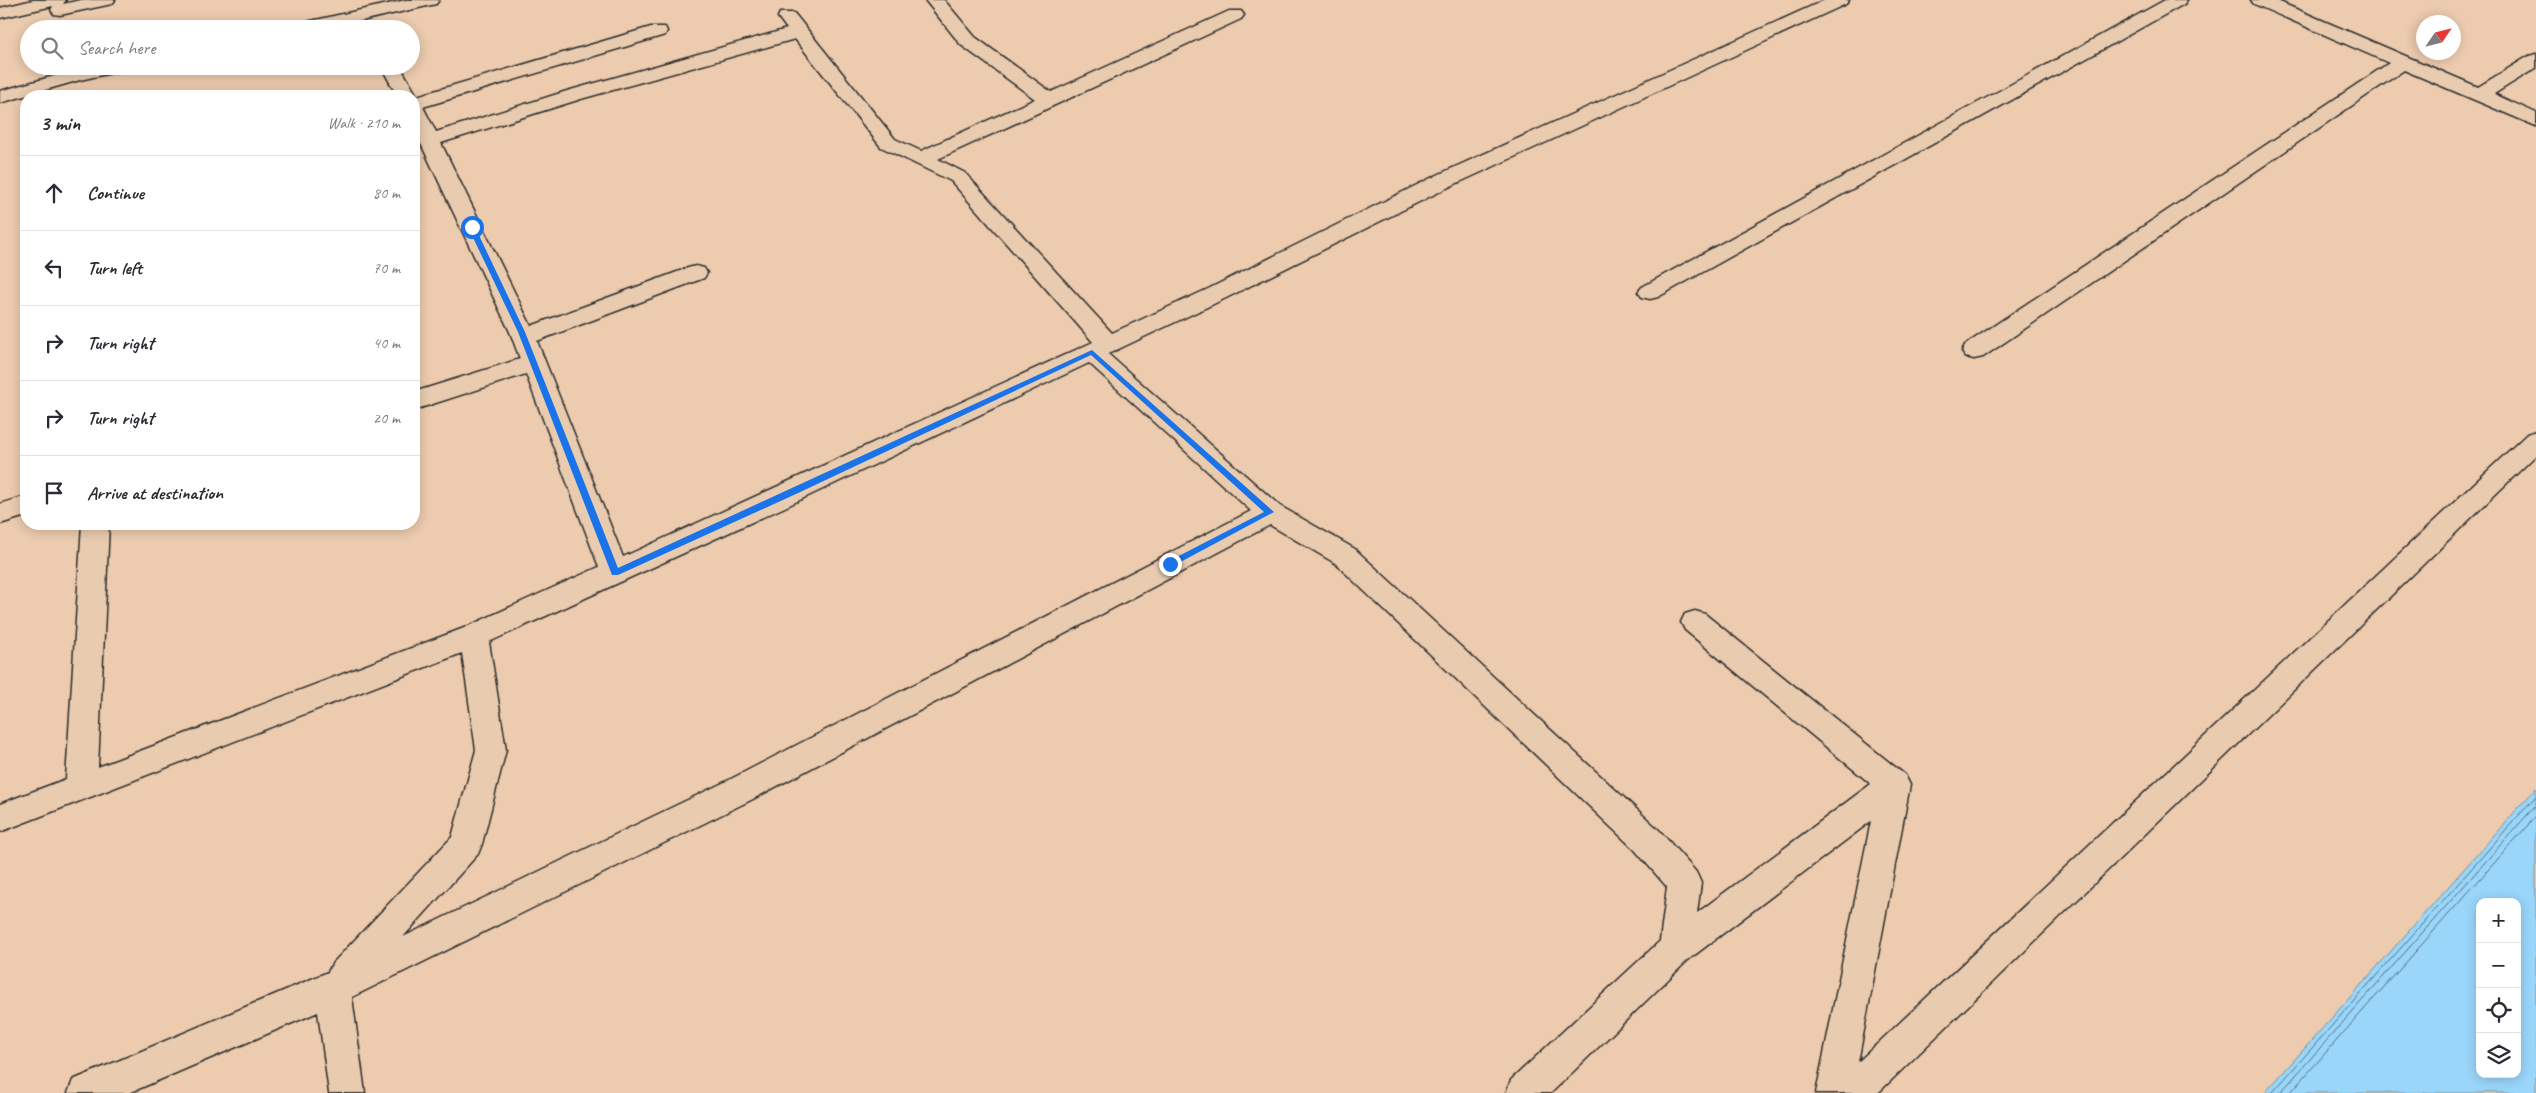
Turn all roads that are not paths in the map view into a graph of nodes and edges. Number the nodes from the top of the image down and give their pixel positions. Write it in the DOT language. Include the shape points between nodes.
graph roads {
  1 [pos="106,0"];
  2 [pos="430,0"];
  3 [pos="934,0"];
  4 [pos="1840,0"];
  5 [pos="2178,0"];
  6 [pos="2260,0"];
  7 [pos="58,3"];
  8 [pos="2285,4"];
  9 [pos="0,14"];
  10 [pos="1235,15"];
  11 [pos="63,20"];
  12 [pos="371,20"];
  13 [pos="658,31"];
  14 [pos="2536,60"];
  15 [pos="2403,62"];
  16 [pos="63,75"];
  17 [pos="395,75"];
  18 [pos="20,90"];
  19 [pos="20,90"];
  20 [pos="404,90"];
  21 [pos="2480,95"];
  22 [pos="0,97"];
  23 [pos="420,101"];
  24 [pos="1050,101"];
  25 [pos="420,120"];
  26 [pos="2536,120"];
  27 [pos="430,140"];
  28 [pos="920,159"];
  29 [pos="696,274"];
  30 [pos="1650,292"];
  31 [pos="524,337"];
  32 [pos="1100,348"];
  33 [pos="1974,351"];
  34 [pos="534,363"];
  35 [pos="420,399"];
  36 [pos="2536,440"];
  37 [pos="20,508"];
  38 [pos="1270,512"];
  39 [pos="0,514"];
  40 [pos="96,530"];
  41 [pos="615,572"];
  42 [pos="1695,622"];
  43 [pos="474,636"];
  44 [pos="1894,785"];
  45 [pos="81,787"];
  46 [pos="0,818"];
  47 [pos="1676,949"];
  48 [pos="333,988"];
  49 [pos="86,1093"];
  50 [pos="347,1093"];
  51 [pos="1524,1093"];
  52 [pos="1834,1093"];
  53 [pos="1852,1093"];
  1 -- 7 [label="street"];
  2 -- 12 [label="street"];
  3 -- 24 [label="street" via="968,42"];
  4 -- 32 [label="street" via="1443,181"];
  5 -- 30 [label="street"];
  6 -- 8 [label="street"];
  7 -- 9 [label="street"];
  7 -- 11 [label="street"];
  8 -- 15 [label="street"];
  10 -- 24 [label="street"];
  13 -- 23 [label="street"];
  14 -- 21 [label="street"];
  15 -- 21 [label="street"];
  15 -- 33 [label="street"];
  16 -- 19 [label="street"];
  17 -- 20 [label="street"];
  18 -- 22 [label="street"];
  21 -- 26 [label="street"];
  24 -- 28 [label="street"];
  25 -- 27 [label="street"];
  27 -- 28 [label="street" via="792,24 888,143"];
  27 -- 31 [label="street"];
  28 -- 32 [label="street" via="958,177"];
  29 -- 31 [label="street"];
  31 -- 34 [label="street"];
  32 -- 38 [label="street"];
  32 -- 41 [label="street"];
  34 -- 35 [label="street"];
  34 -- 41 [label="street"];
  36 -- 53 [label="street"];
  37 -- 39 [label="street"];
  38 -- 47 [label="street" via="1345,556 1647,840 1684,883"];
  38 -- 48 [label="street" via="740,790"];
  40 -- 45 [label="street"];
  41 -- 43 [label="street"];
  42 -- 44 [label="street"];
  43 -- 45 [label="street"];
  43 -- 48 [label="street" via="491,750 466,844"];
  44 -- 47 [label="street"];
  44 -- 52 [label="street"];
  45 -- 46 [label="street"];
  47 -- 51 [label="street"];
  48 -- 49 [label="street"];
  48 -- 50 [label="street"];
}
